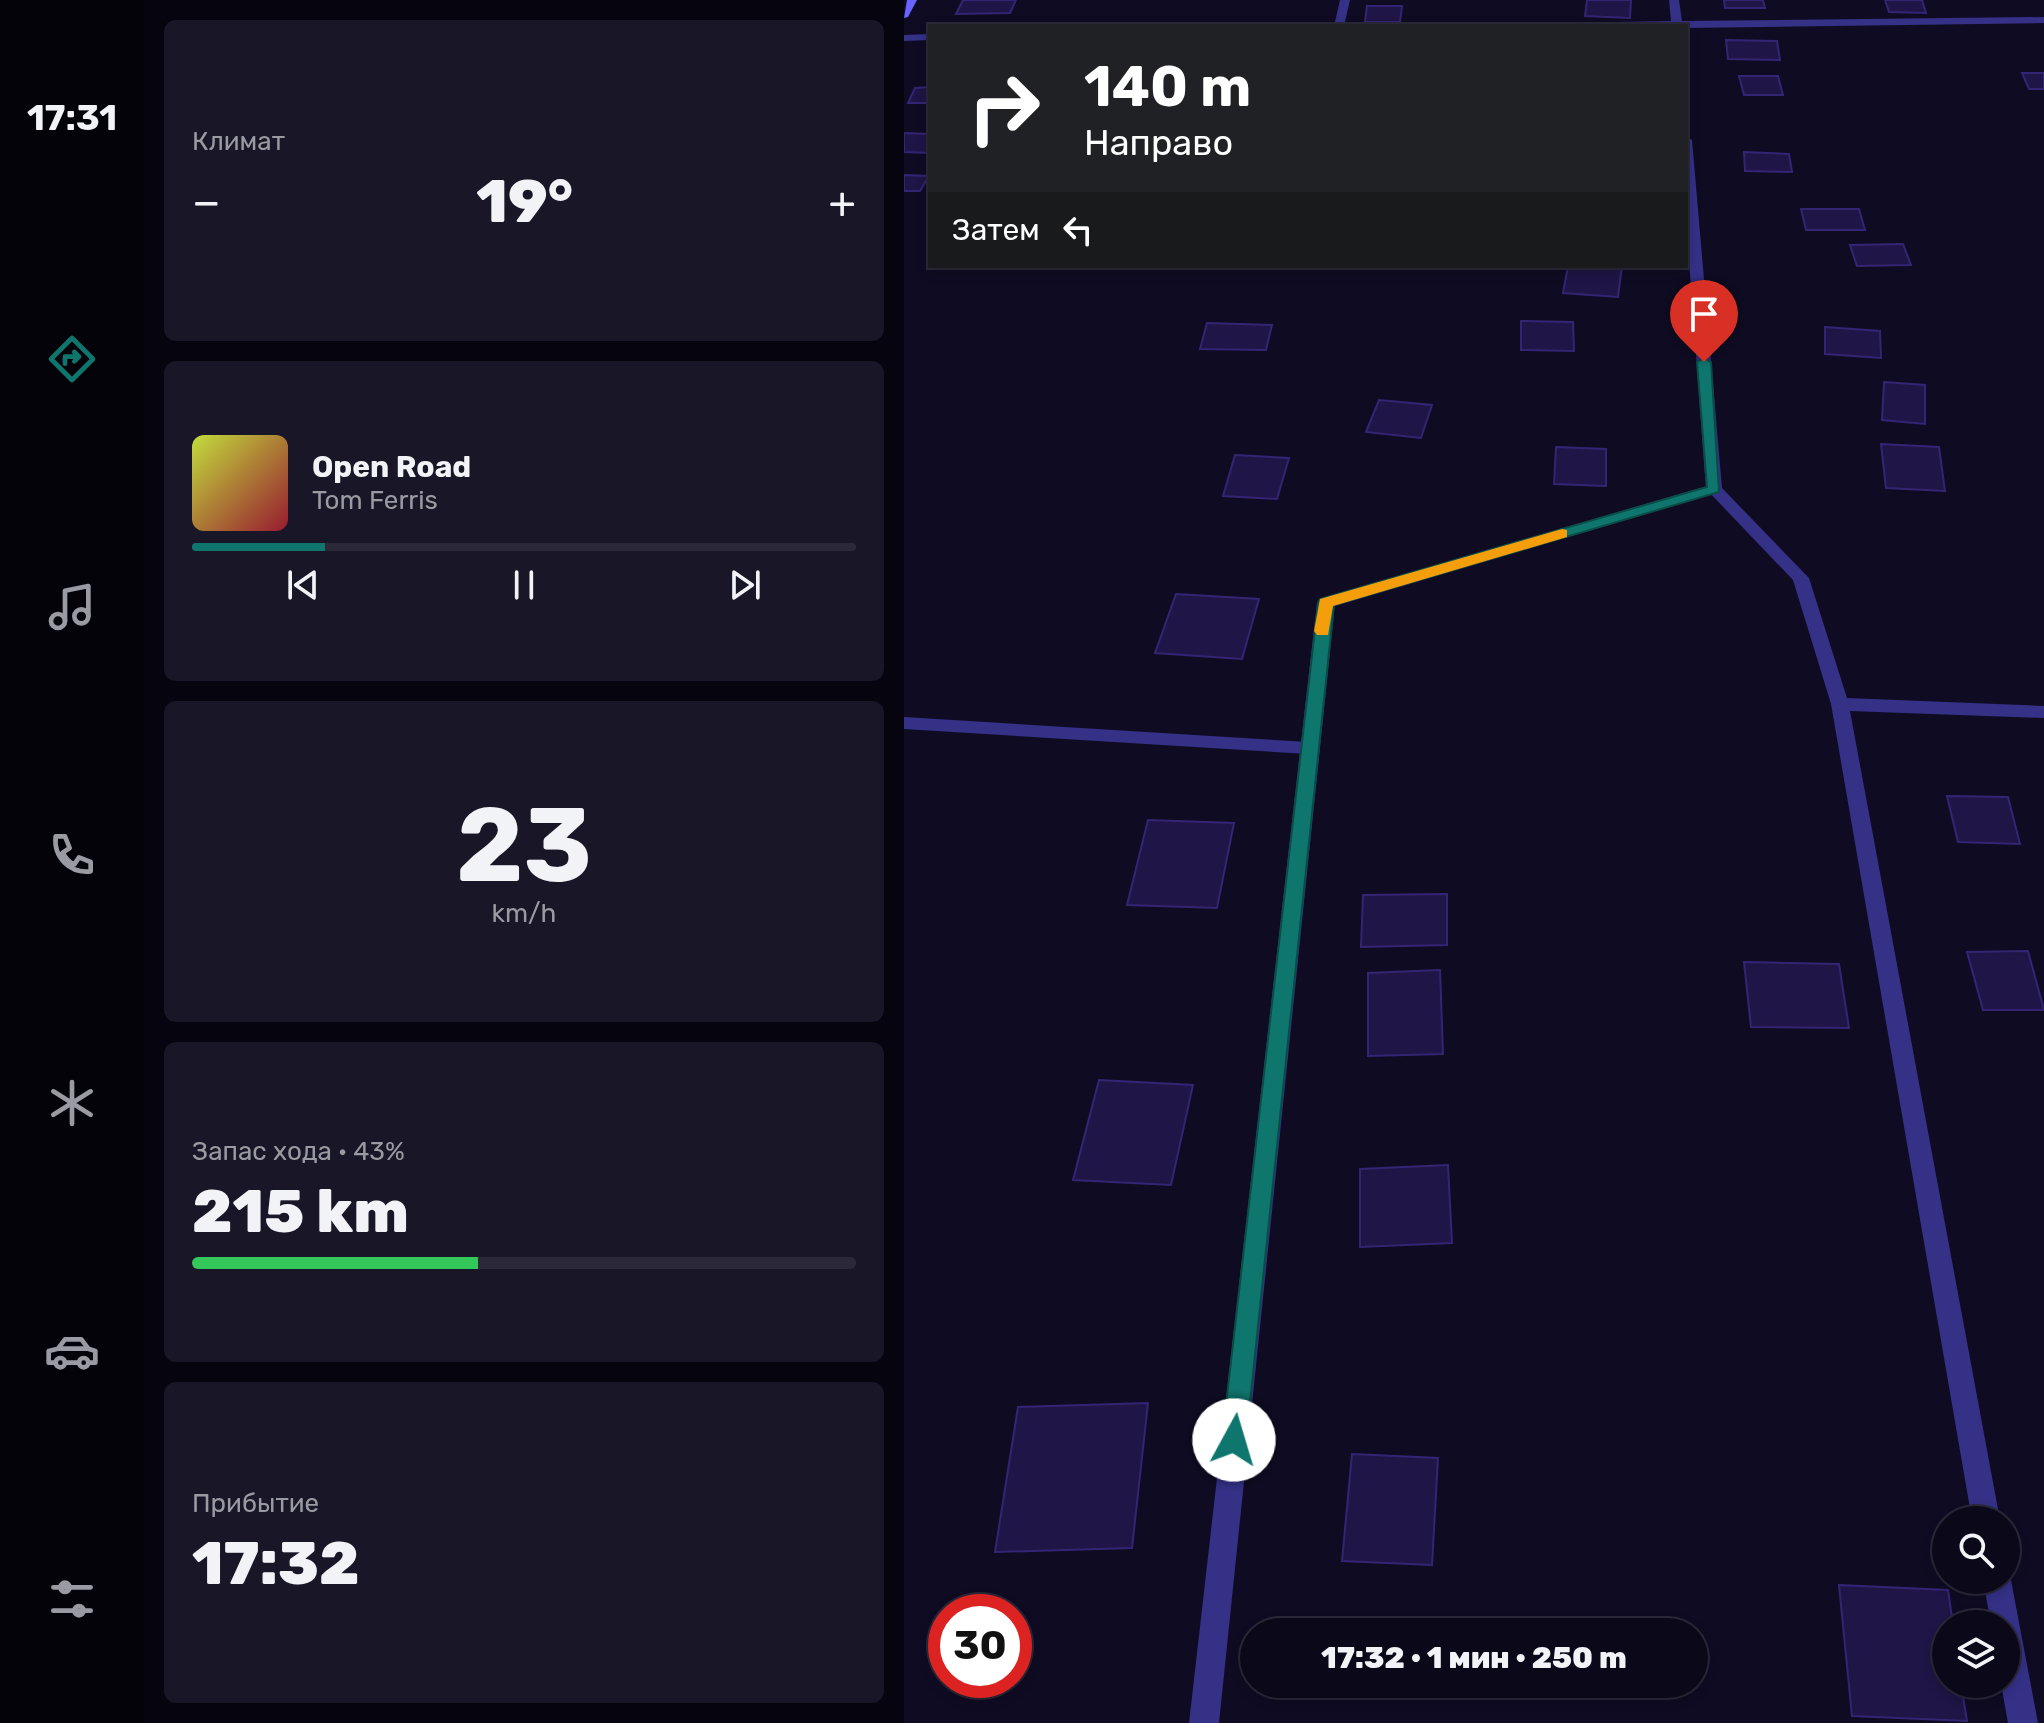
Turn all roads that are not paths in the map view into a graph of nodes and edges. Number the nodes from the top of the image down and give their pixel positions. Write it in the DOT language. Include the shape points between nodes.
graph roads {
  1 [pos="912,0"];
  2 [pos="1345,0"];
  3 [pos="1674,0"];
  4 [pos="904,15"];
  5 [pos="2044,20"];
  6 [pos="1339,24"];
  7 [pos="1677,24"];
  8 [pos="1688,25"];
  9 [pos="928,37"];
  10 [pos="904,38"];
  11 [pos="1688,165"];
  12 [pos="1714,489"];
  13 [pos="1840,704"];
  14 [pos="2044,712"];
  15 [pos="904,723"];
  16 [pos="1308,748"];
  17 [pos="1983,1506"];
  18 [pos="2018,1698"];
  19 [pos="1204,1723"];
  20 [pos="2023,1723"];
  1 -- 4 [label="main road"];
  2 -- 6 [label="street"];
  3 -- 7 [label="street"];
  5 -- 8 [label="street"];
  9 -- 10 [label="street"];
  11 -- 12 [label="street"];
  12 -- 13 [label="street" via="1801,578"];
  12 -- 16 [label="street" via="1326,603"];
  13 -- 14 [label="street"];
  13 -- 17 [label="street"];
  15 -- 16 [label="street"];
  16 -- 19 [label="street"];
  18 -- 20 [label="street"];
}
